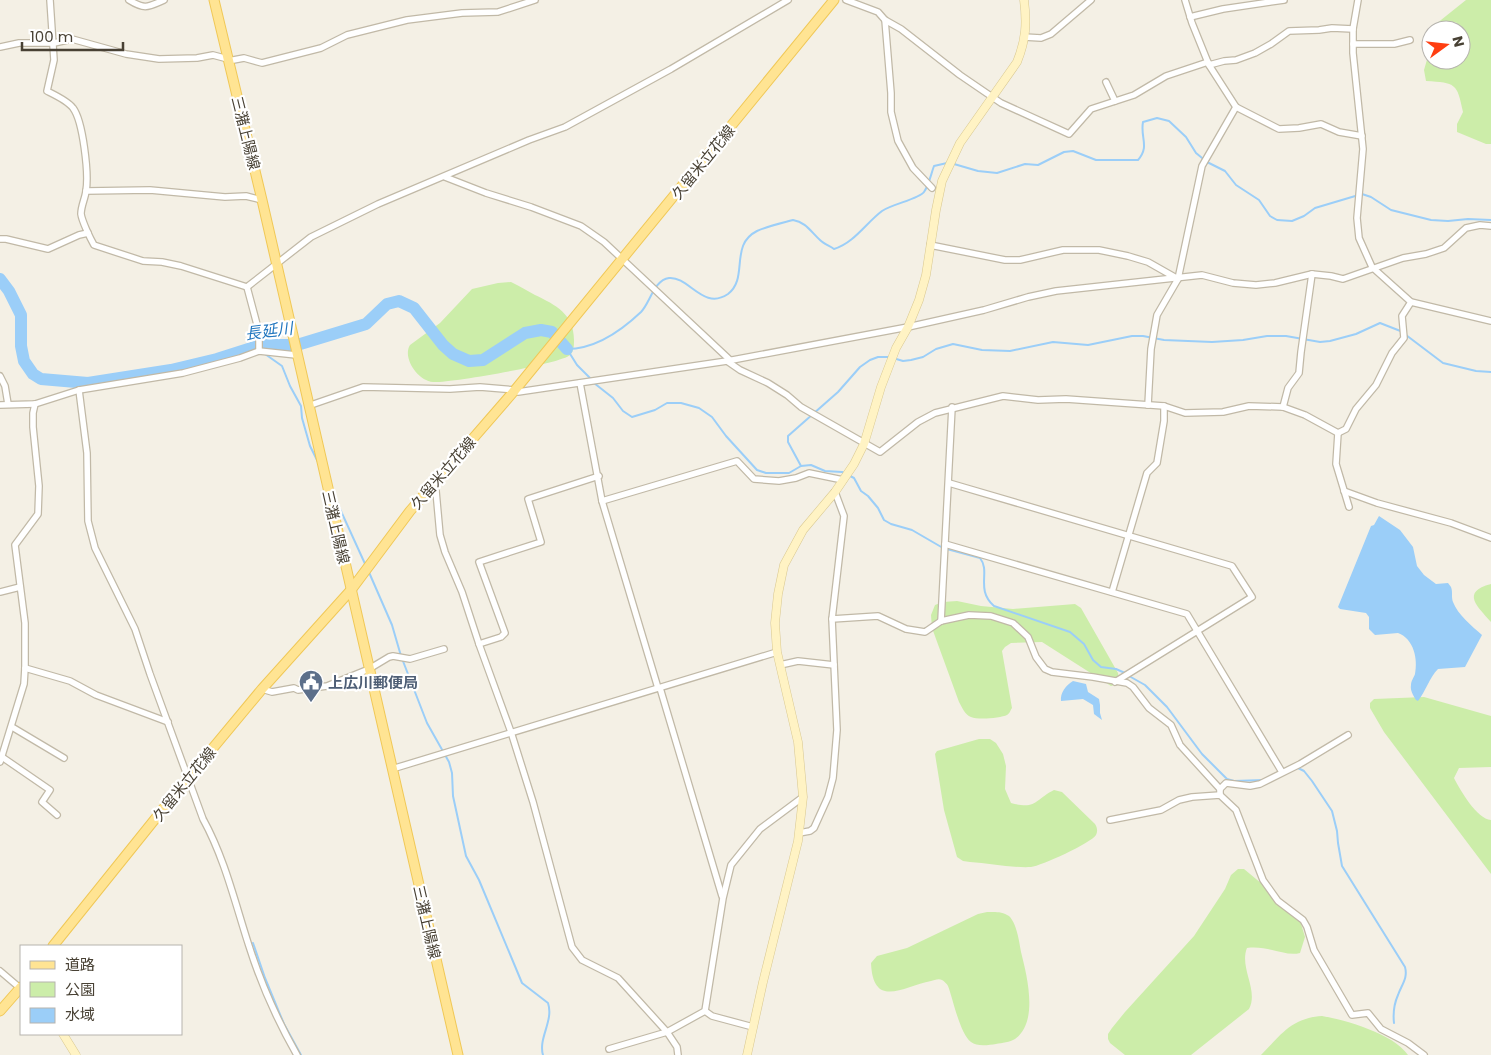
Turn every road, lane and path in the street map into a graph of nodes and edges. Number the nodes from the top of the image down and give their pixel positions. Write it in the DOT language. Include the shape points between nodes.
graph roads {
  1 [pos="50,0"];
  2 [pos="129,0"];
  3 [pos="164,0"];
  4 [pos="214,0"];
  5 [pos="535,0"];
  6 [pos="788,0"];
  7 [pos="834,0"];
  8 [pos="846,0"];
  9 [pos="1024,0"];
  10 [pos="1091,0"];
  11 [pos="1185,0"];
  12 [pos="1284,0"];
  13 [pos="1358,0"];
  14 [pos="1190,17"];
  15 [pos="885,20"];
  16 [pos="1354,29"];
  17 [pos="1024,37"];
  18 [pos="1410,40"];
  19 [pos="54,43"];
  20 [pos="1353,44"];
  21 [pos="0,47"];
  22 [pos="228,60"];
  23 [pos="1209,64"];
  24 [pos="1106,82"];
  25 [pos="992,97"];
  26 [pos="1115,101"];
  27 [pos="1236,107"];
  28 [pos="1362,136"];
  29 [pos="444,177"];
  30 [pos="932,188"];
  31 [pos="86,191"];
  32 [pos="262,200"];
  33 [pos="1491,226"];
  34 [pos="88,233"];
  35 [pos="0,239"];
  36 [pos="930,245"];
  37 [pos="623,260"];
  38 [pos="276,266"];
  39 [pos="1372,267"];
  40 [pos="1312,274"];
  41 [pos="1178,279"];
  42 [pos="247,287"];
  43 [pos="1411,302"];
  44 [pos="1491,321"];
  45 [pos="908,327"];
  46 [pos="258,351"];
  47 [pos="296,355"];
  48 [pos="729,361"];
  49 [pos="0,376"];
  50 [pos="580,383"];
  51 [pos="79,390"];
  52 [pos="515,390"];
  53 [pos="8,404"];
  54 [pos="36,404"];
  55 [pos="0,405"];
  56 [pos="1148,405"];
  57 [pos="308,406"];
  58 [pos="1164,406"];
  59 [pos="952,407"];
  60 [pos="1283,407"];
  61 [pos="1338,433"];
  62 [pos="864,444"];
  63 [pos="599,476"];
  64 [pos="844,479"];
  65 [pos="433,484"];
  66 [pos="949,484"];
  67 [pos="1344,491"];
  68 [pos="835,492"];
  69 [pos="602,501"];
  70 [pos="1349,507"];
  71 [pos="1128,535"];
  72 [pos="1491,538"];
  73 [pos="945,544"];
  74 [pos="20,587"];
  75 [pos="351,590"];
  76 [pos="0,592"];
  77 [pos="1112,592"];
  78 [pos="832,619"];
  79 [pos="941,621"];
  80 [pos="1198,630"];
  81 [pos="479,644"];
  82 [pos="444,649"];
  83 [pos="777,652"];
  84 [pos="834,664"];
  85 [pos="780,665"];
  86 [pos="26,668"];
  87 [pos="369,669"];
  88 [pos="1115,682"];
  89 [pos="659,688"];
  90 [pos="262,689"];
  91 [pos="168,722"];
  92 [pos="12,727"];
  93 [pos="511,732"];
  94 [pos="1348,735"];
  95 [pos="64,758"];
  96 [pos="1,760"];
  97 [pos="392,769"];
  98 [pos="1282,772"];
  99 [pos="188,778"];
  100 [pos="1220,792"];
  101 [pos="803,797"];
  102 [pos="57,815"];
  103 [pos="1110,820"];
  104 [pos="799,833"];
  105 [pos="723,898"];
  106 [pos="55,945"];
  107 [pos="0,971"];
  108 [pos="20,987"];
  109 [pos="20,989"];
  110 [pos="0,1012"];
  111 [pos="705,1012"];
  112 [pos="752,1027"];
  113 [pos="667,1032"];
  114 [pos="63,1035"];
  115 [pos="610,1049"];
  116 [pos="76,1055"];
  117 [pos="297,1055"];
  118 [pos="458,1055"];
  119 [pos="678,1055"];
  120 [pos="747,1055"];
  121 [pos="1424,1055"];
  1 -- 19 [label="street"];
  2 -- 3 [label="street" via="140,7"];
  4 -- 22 [label="main road, 三潴上陽線"];
  5 -- 22 [label="street" via="498,12 407,20 262,63 244,58"];
  6 -- 29 [label="street" via="564,127"];
  7 -- 37 [label="main road, 久留米立花線"];
  8 -- 15 [label="street" via="878,12"];
  9 -- 17 [label="street" via="1027,22"];
  10 -- 17 [label="street" via="1051,34 1041,38"];
  11 -- 14 [label="street"];
  12 -- 14 [label="street"];
  13 -- 16 [label="street"];
  14 -- 23 [label="street"];
  15 -- 25 [label="street"];
  15 -- 30 [label="street" via="891,112 898,141 913,168"];
  16 -- 20 [label="street"];
  16 -- 23 [label="street" via="1289,31 1271,44 1236,60"];
  17 -- 25 [label="street" via="1017,62"];
  18 -- 20 [label="street" via="1394,44"];
  19 -- 21 [label="street" via="19,43"];
  19 -- 22 [label="street" via="72,39 126,54 159,59 213,55"];
  19 -- 31 [label="street" via="47,91 73,107 82,129"];
  20 -- 28 [label="street"];
  22 -- 32 [label="main road, 三潴上陽線"];
  23 -- 26 [label="street" via="1166,76 1134,95"];
  23 -- 27 [label="street"];
  24 -- 26 [label="street"];
  25 -- 26 [label="street" via="1069,134 1091,110"];
  25 -- 36 [label="street" via="960,143 942,181"];
  27 -- 28 [label="street" via="1279,129 1321,124 1339,132"];
  27 -- 41 [label="street" via="1202,166"];
  28 -- 39 [label="street" via="1357,218 1359,238"];
  29 -- 37 [label="street" via="581,226"];
  29 -- 38 [label="street" via="378,204 311,238"];
  31 -- 32 [label="street" via="150,190 246,196"];
  31 -- 34 [label="street" via="81,212"];
  32 -- 38 [label="main road, 三潴上陽線"];
  33 -- 39 [label="street" via="1466,228 1444,248"];
  34 -- 35 [label="street" via="48,249"];
  34 -- 42 [label="street" via="94,245 101,248 143,261 181,266"];
  36 -- 41 [label="street" via="1005,260 1020,260 1064,250 1099,250 1148,262"];
  36 -- 45 [label="street" via="926,275"];
  37 -- 48 [label="street"];
  37 -- 52 [label="main road, 久留米立花線"];
  38 -- 42 [label="street"];
  38 -- 47 [label="main road, 三潴上陽線"];
  39 -- 40 [label="street" via="1343,279"];
  39 -- 43 [label="street"];
  40 -- 41 [label="street" via="1256,285 1202,275"];
  40 -- 60 [label="street" via="1299,373 1288,388"];
  41 -- 45 [label="street" via="1056,291"];
  41 -- 56 [label="street" via="1157,315"];
  42 -- 46 [label="street" via="259,332"];
  43 -- 44 [label="street"];
  43 -- 61 [label="street" via="1402,316 1404,338 1346,429"];
  45 -- 48 [label="street"];
  45 -- 62 [label="street" via="881,387"];
  46 -- 47 [label="street"];
  46 -- 51 [label="street" via="183,373"];
  47 -- 57 [label="main road, 三潴上陽線"];
  48 -- 50 [label="street"];
  48 -- 62 [label="street"];
  49 -- 53 [label="street"];
  50 -- 52 [label="street"];
  50 -- 63 [label="street"];
  51 -- 54 [label="street"];
  51 -- 91 [label="street" via="87,453 88,522 113,586 135,629"];
  52 -- 57 [label="street" via="363,387"];
  52 -- 65 [label="main road, 久留米立花線"];
  53 -- 54 [label="street"];
  53 -- 55 [label="street"];
  54 -- 74 [label="street" via="33,426 39,486 38,514 15,545"];
  56 -- 58 [label="street"];
  56 -- 59 [label="street" via="1003,396"];
  57 -- 75 [label="main road, 三潴上陽線"];
  58 -- 60 [label="street" via="1185,413 1223,412 1249,406"];
  58 -- 71 [label="street" via="1157,463 1147,473"];
  59 -- 62 [label="street" via="918,422 880,452"];
  59 -- 66 [label="street"];
  60 -- 61 [label="street" via="1305,414"];
  61 -- 67 [label="street" via="1336,464"];
  62 -- 64 [label="street"];
  63 -- 69 [label="street"];
  63 -- 81 [label="street" via="528,499 541,542 479,562 505,633"];
  64 -- 68 [label="street"];
  64 -- 69 [label="street" via="809,473 779,482 754,479 737,461"];
  65 -- 75 [label="main road, 久留米立花線"];
  65 -- 81 [label="street" via="440,535"];
  66 -- 71 [label="street"];
  66 -- 73 [label="street"];
  67 -- 70 [label="street"];
  67 -- 72 [label="street"];
  68 -- 78 [label="street" via="844,516"];
  68 -- 83 [label="street" via="803,530 784,565 775,624"];
  69 -- 89 [label="street"];
  71 -- 77 [label="street"];
  71 -- 80 [label="street" via="1232,566 1252,597"];
  73 -- 77 [label="street"];
  73 -- 79 [label="street"];
  74 -- 76 [label="street"];
  74 -- 86 [label="street"];
  75 -- 87 [label="main road, 三潴上陽線"];
  75 -- 90 [label="main road, 久留米立花線"];
  77 -- 80 [label="street" via="1187,614"];
  78 -- 79 [label="street" via="878,616 925,632"];
  78 -- 84 [label="street"];
  79 -- 88 [label="street" via="991,616 1012,623 1028,637 1045,669"];
  80 -- 88 [label="street"];
  80 -- 98 [label="street"];
  81 -- 93 [label="street"];
  82 -- 87 [label="street" via="410,659 389,657"];
  83 -- 85 [label="street"];
  83 -- 89 [label="street"];
  84 -- 85 [label="street" via="798,661"];
  84 -- 104 [label="street" via="837,730 833,778 814,828"];
  85 -- 101 [label="street" via="798,742"];
  86 -- 91 [label="street" via="70,681 96,695"];
  86 -- 92 [label="street"];
  87 -- 90 [label="street" via="327,686 272,692"];
  87 -- 97 [label="main road, 三潴上陽線"];
  88 -- 100 [label="street" via="1133,687 1149,708 1171,726 1180,745"];
  89 -- 93 [label="street"];
  89 -- 105 [label="street"];
  90 -- 99 [label="main road, 久留米立花線"];
  91 -- 99 [label="street"];
  92 -- 95 [label="street"];
  92 -- 96 [label="street"];
  93 -- 97 [label="street"];
  93 -- 113 [label="street" via="572,948 582,960 618,978"];
  94 -- 98 [label="street"];
  96 -- 102 [label="street" via="50,790 42,802"];
  97 -- 118 [label="main road, 三潴上陽線"];
  98 -- 100 [label="street" via="1250,786 1226,783"];
  99 -- 106 [label="main road, 久留米立花線"];
  99 -- 117 [label="street" via="215,841 261,978"];
  100 -- 103 [label="street" via="1180,800 1161,810"];
  100 -- 121 [label="street" via="1236,810 1264,880 1278,901 1307,927 1314,950 1352,1015 1368,1013 1381,1029"];
  101 -- 104 [label="street"];
  101 -- 105 [label="street" via="760,829 731,865"];
  104 -- 112 [label="street"];
  105 -- 111 [label="street"];
  107 -- 108 [label="street"];
  109 -- 110 [label="main road"];
  111 -- 112 [label="street"];
  111 -- 113 [label="street"];
  112 -- 120 [label="street"];
  113 -- 115 [label="street"];
  113 -- 119 [label="street" via="677,1047"];
  114 -- 116 [label="street"];
}
